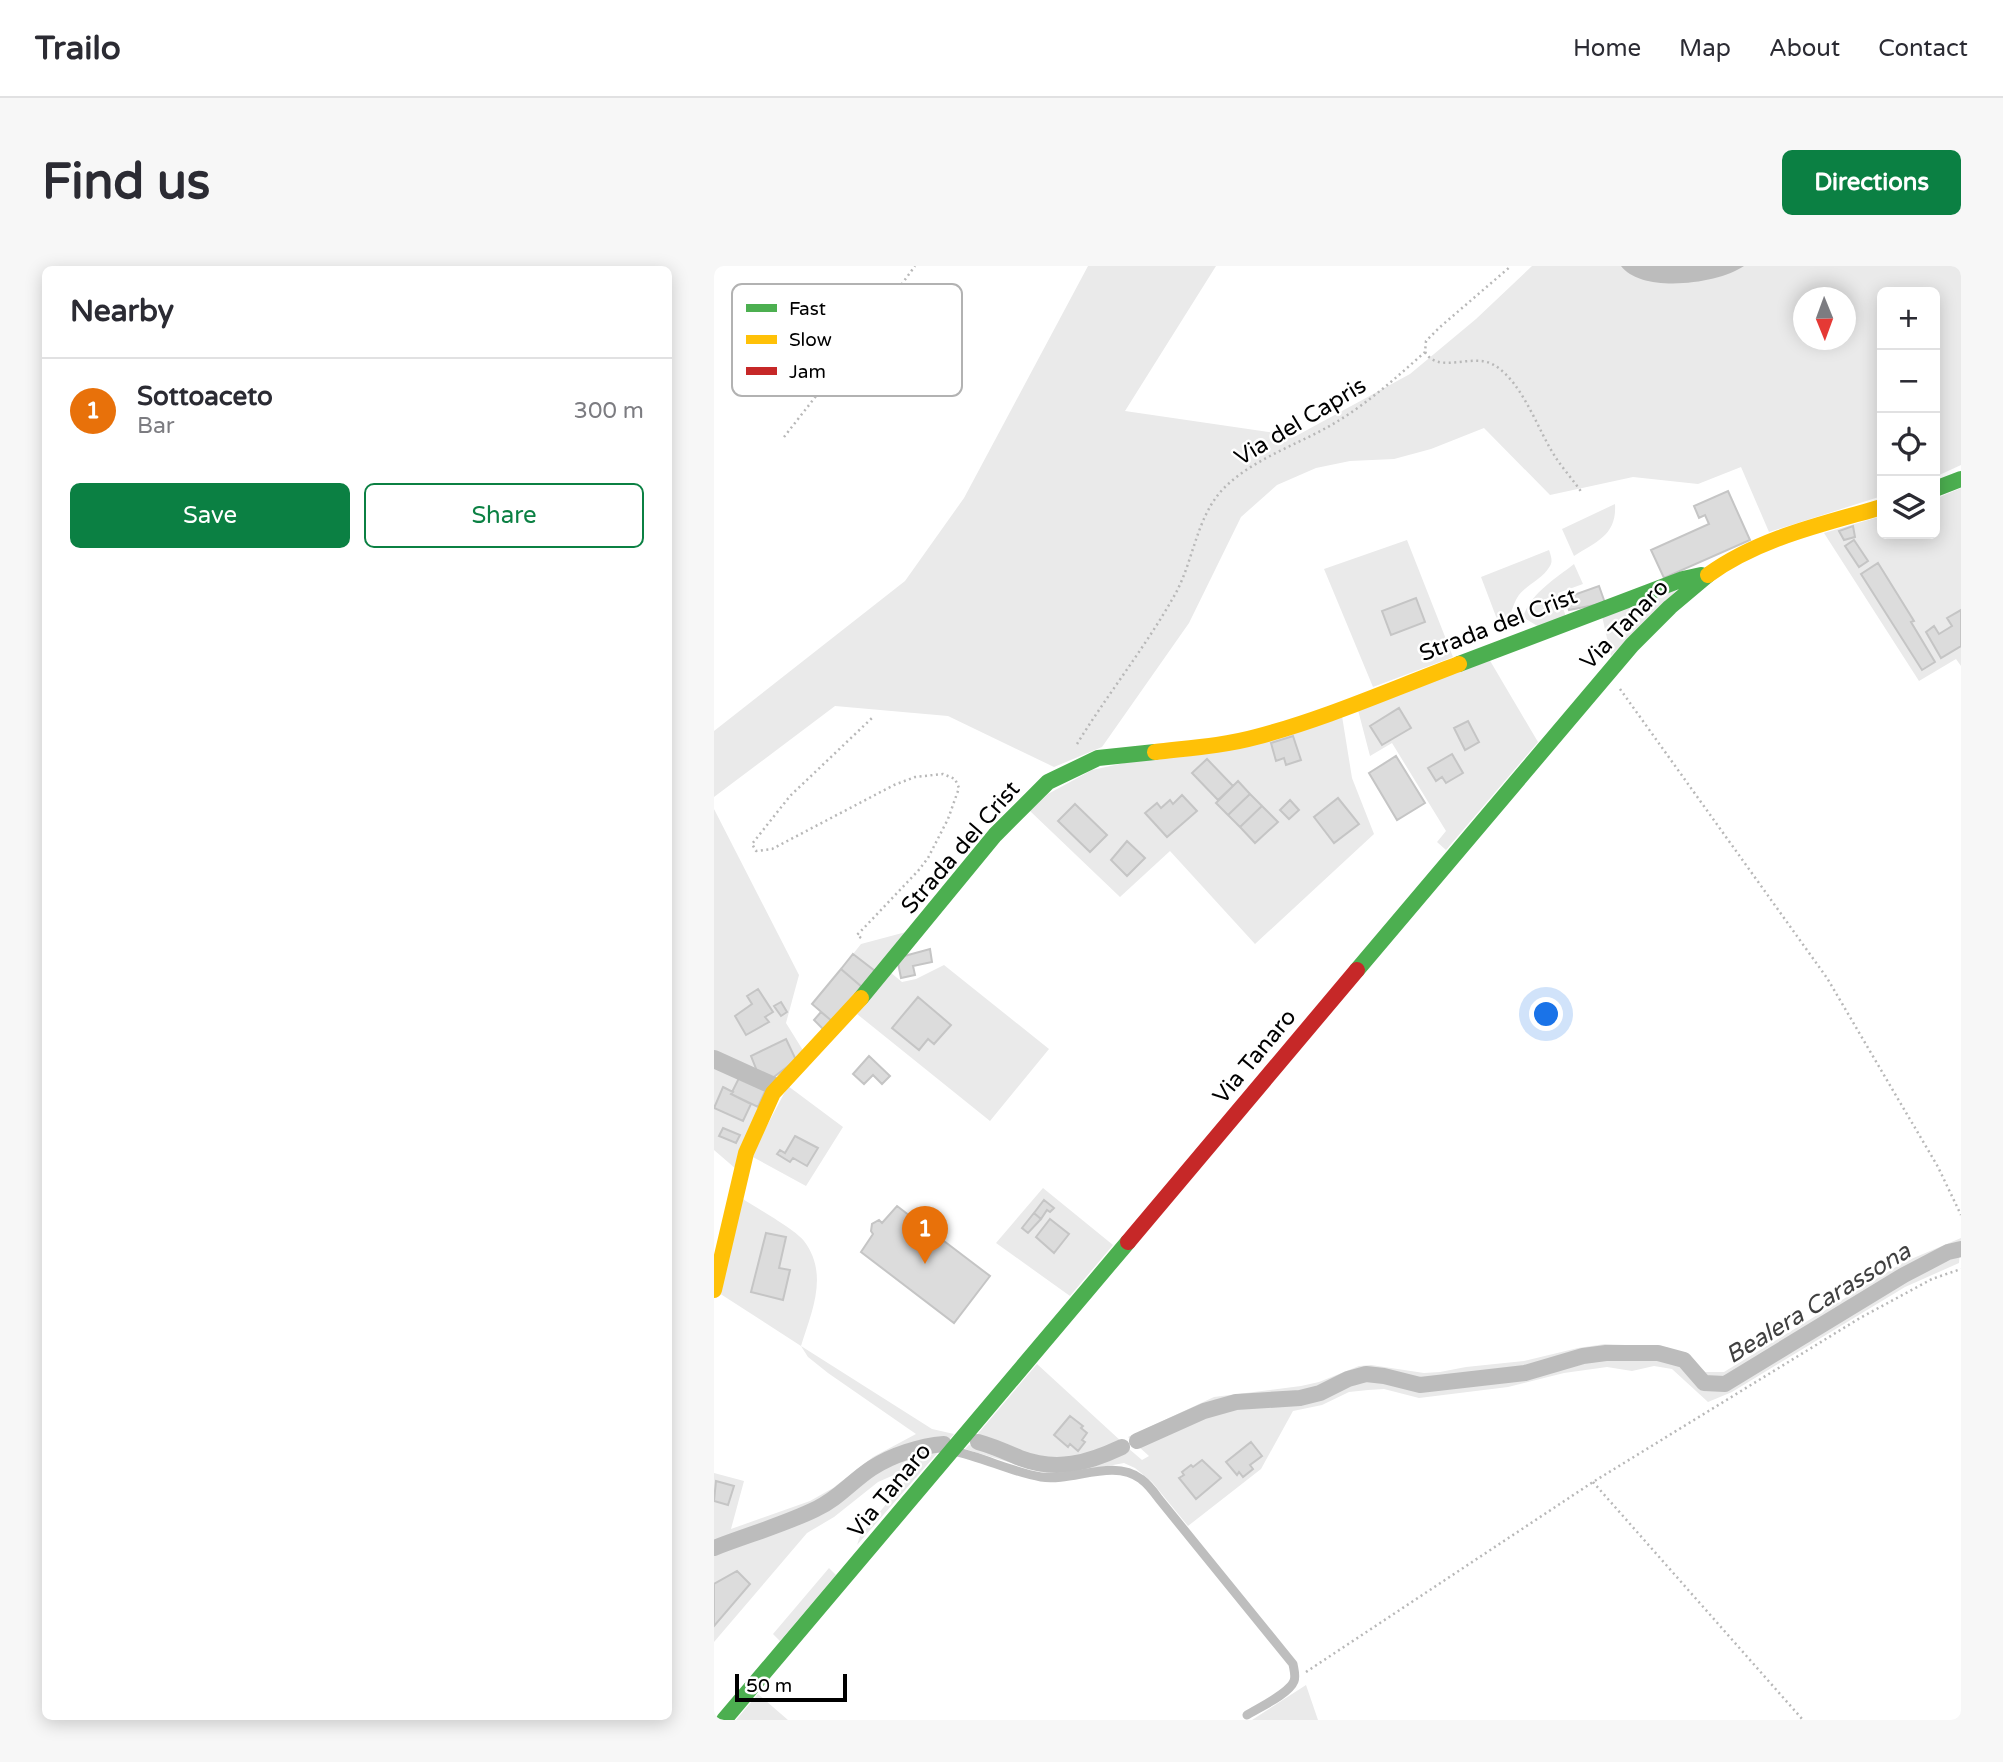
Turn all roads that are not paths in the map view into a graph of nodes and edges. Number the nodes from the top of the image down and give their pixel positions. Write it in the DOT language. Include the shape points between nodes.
graph roads {
  1 [pos="1961,478"];
  2 [pos="1940,487"];
  3 [pos="1877,509"];
  4 [pos="1714,571"];
  5 [pos="714,1059"];
  6 [pos="776,1087"];
  7 [pos="714,1290"];
  8 [pos="951,1451"];
  9 [pos="1247,1716"];
  10 [pos="724,1720"];
  1 -- 2 [label="main road"];
  3 -- 4 [label="main road, Via Tanaro" via="1787,536"];
  4 -- 6 [label="main road, Strada del Crist" via="1257,737 1098,758 1065,772 1007,821 839,1024"];
  4 -- 8 [label="main road, Via Tanaro" via="1688,590 1608,672"];
  5 -- 6 [label="street"];
  6 -- 7 [label="main road, Strada del Crist" via="750,1140"];
  8 -- 9 [label="lane" via="1044,1478 1117,1471 1141,1479 1287,1656 1295,1672 1288,1688"];
  8 -- 10 [label="main road, Via Tanaro"];
}
